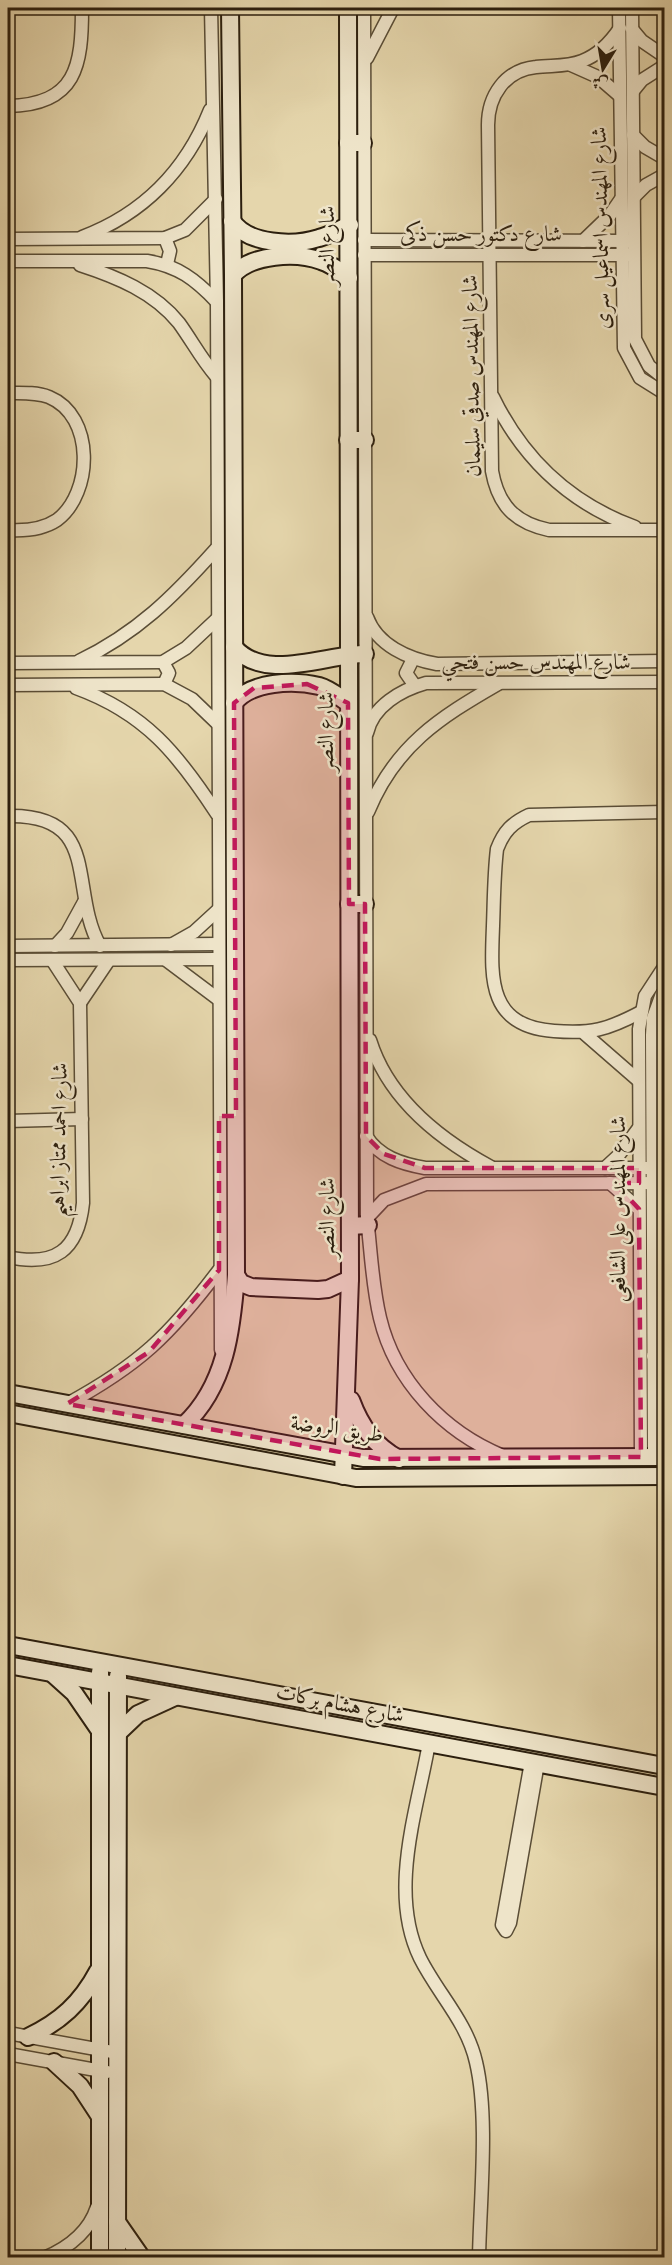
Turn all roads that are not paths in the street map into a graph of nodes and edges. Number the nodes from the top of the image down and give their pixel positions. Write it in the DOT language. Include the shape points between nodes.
graph roads {
  1 [pos="82,8"];
  2 [pos="211,8"];
  3 [pos="230,8"];
  4 [pos="348,8"];
  5 [pos="364,8"];
  6 [pos="393,8"];
  7 [pos="619,8"];
  8 [pos="632,8"];
  9 [pos="626,29"];
  10 [pos="664,56"];
  11 [pos="364,64"];
  12 [pos="571,65"];
  13 [pos="664,66"];
  14 [pos="633,91"];
  15 [pos="620,96"];
  16 [pos="8,106"];
  17 [pos="212,106"];
  18 [pos="633,135"];
  19 [pos="356,143"];
  20 [pos="664,158"];
  21 [pos="664,175"];
  22 [pos="627,198"];
  23 [pos="216,199"];
  24 [pos="232,221"];
  25 [pos="350,225"];
  26 [pos="165,238"];
  27 [pos="8,239"];
  28 [pos="74,239"];
  29 [pos="364,240"];
  30 [pos="491,241"];
  31 [pos="583,241"];
  32 [pos="628,241"];
  33 [pos="364,255"];
  34 [pos="491,255"];
  35 [pos="628,255"];
  36 [pos="8,261"];
  37 [pos="71,261"];
  38 [pos="167,264"];
  39 [pos="233,275"];
  40 [pos="350,278"];
  41 [pos="217,302"];
  42 [pos="216,376"];
  43 [pos="664,378"];
  44 [pos="8,393"];
  45 [pos="664,393"];
  46 [pos="492,394"];
  47 [pos="348,440"];
  48 [pos="365,440"];
  49 [pos="234,457"];
  50 [pos="216,458"];
  51 [pos="8,530"];
  52 [pos="644,530"];
  53 [pos="664,530"];
  54 [pos="216,549"];
  55 [pos="365,612"];
  56 [pos="217,619"];
  57 [pos="234,647"];
  58 [pos="356,654"];
  59 [pos="413,658"];
  60 [pos="163,662"];
  61 [pos="664,662"];
  62 [pos="8,663"];
  63 [pos="74,663"];
  64 [pos="664,682"];
  65 [pos="500,683"];
  66 [pos="164,684"];
  67 [pos="8,685"];
  68 [pos="66,685"];
  69 [pos="415,686"];
  70 [pos="234,703"];
  71 [pos="348,703"];
  72 [pos="217,723"];
  73 [pos="365,742"];
  74 [pos="217,797"];
  75 [pos="235,797"];
  76 [pos="664,812"];
  77 [pos="217,814"];
  78 [pos="8,816"];
  79 [pos="365,831"];
  80 [pos="84,902"];
  81 [pos="357,904"];
  82 [pos="218,910"];
  83 [pos="218,944"];
  84 [pos="8,946"];
  85 [pos="55,946"];
  86 [pos="100,946"];
  87 [pos="168,946"];
  88 [pos="218,959"];
  89 [pos="8,960"];
  90 [pos="52,960"];
  91 [pos="109,960"];
  92 [pos="166,960"];
  93 [pos="664,967"];
  94 [pos="664,988"];
  95 [pos="218,999"];
  96 [pos="80,1003"];
  97 [pos="641,1012"];
  98 [pos="366,1027"];
  99 [pos="585,1034"];
  100 [pos="639,1081"];
  101 [pos="227,1116"];
  102 [pos="82,1119"];
  103 [pos="8,1121"];
  104 [pos="639,1128"];
  105 [pos="652,1128"];
  106 [pos="366,1136"];
  107 [pos="664,1142"];
  108 [pos="492,1168"];
  109 [pos="605,1168"];
  110 [pos="639,1168"];
  111 [pos="658,1168"];
  112 [pos="610,1183"];
  113 [pos="639,1183"];
  114 [pos="658,1183"];
  115 [pos="664,1207"];
  116 [pos="639,1209"];
  117 [pos="368,1221"];
  118 [pos="653,1225"];
  119 [pos="350,1226"];
  120 [pos="8,1257"];
  121 [pos="653,1262"];
  122 [pos="219,1270"];
  123 [pos="236,1275"];
  124 [pos="664,1276"];
  125 [pos="350,1279"];
  126 [pos="640,1311"];
  127 [pos="659,1311"];
  128 [pos="640,1325"];
  129 [pos="659,1325"];
  130 [pos="664,1346"];
  131 [pos="653,1356"];
  132 [pos="221,1368"];
  133 [pos="348,1378"];
  134 [pos="8,1393"];
  135 [pos="67,1404"];
  136 [pos="8,1413"];
  137 [pos="184,1425"];
  138 [pos="244,1437"];
  139 [pos="345,1456"];
  140 [pos="240,1457"];
  141 [pos="653,1457"];
  142 [pos="510,1459"];
  143 [pos="400,1460"];
  144 [pos="343,1476"];
  145 [pos="664,1476"];
  146 [pos="8,1645"];
  147 [pos="100,1663"];
  148 [pos="8,1665"];
  149 [pos="118,1666"];
  150 [pos="50,1673"];
  151 [pos="100,1682"];
  152 [pos="118,1685"];
  153 [pos="176,1696"];
  154 [pos="393,1717"];
  155 [pos="100,1731"];
  156 [pos="118,1733"];
  157 [pos="390,1736"];
  158 [pos="429,1743"];
  159 [pos="535,1763"];
  160 [pos="645,1763"];
  161 [pos="664,1766"];
  162 [pos="643,1783"];
  163 [pos="664,1787"];
  164 [pos="99,1968"];
  165 [pos="8,2033"];
  166 [pos="28,2037"];
  167 [pos="99,2050"];
  168 [pos="118,2053"];
  169 [pos="8,2054"];
  170 [pos="54,2062"];
  171 [pos="99,2071"];
  172 [pos="117,2074"];
  173 [pos="99,2115"];
  174 [pos="99,2200"];
  175 [pos="117,2222"];
  176 [pos="45,2258"];
  177 [pos="99,2258"];
  178 [pos="117,2258"];
  179 [pos="142,2258"];
  180 [pos="478,2258"];
  1 -- 16 [label="street" via="80,61 73,76 50,98 35,104"];
  2 -- 17 [label="street"];
  3 -- 24 [label="street"];
  4 -- 19 [label="street, شارع النصر"];
  5 -- 11 [label="street"];
  6 -- 11 [label="street"];
  7 -- 9 [label="street, شارع المهندس اسماعيل سرى"];
  8 -- 9 [label="street, شارع المهندس اسماعيل سرى"];
  9 -- 10 [label="street"];
  9 -- 12 [label="street" via="604,48"];
  9 -- 14 [label="street, شارع المهندس اسماعيل سرى"];
  9 -- 15 [label="street, شارع المهندس اسماعيل سرى"];
  11 -- 19 [label="street"];
  12 -- 15 [label="street" via="598,77"];
  12 -- 30 [label="street" via="523,70 503,82 491,102"];
  13 -- 14 [label="street"];
  14 -- 18 [label="street, شارع المهندس اسماعيل سرى"];
  15 -- 22 [label="street, شارع المهندس اسماعيل سرى"];
  17 -- 23 [label="street"];
  17 -- 28 [label="street" via="190,151 159,189 120,219"];
  18 -- 20 [label="street"];
  18 -- 22 [label="street, شارع المهندس اسماعيل سرى"];
  19 -- 25 [label="street, شارع النصر"];
  19 -- 29 [label="street"];
  21 -- 22 [label="street"];
  22 -- 31 [label="street"];
  22 -- 32 [label="street, شارع المهندس اسماعيل سرى"];
  23 -- 26 [label="street" via="185,230"];
  23 -- 41 [label="street"];
  24 -- 25 [label="street" via="238,231 265,241 312,240"];
  24 -- 39 [label="street"];
  25 -- 40 [label="street, شارع النصر"];
  26 -- 28 [label="street"];
  26 -- 38 [label="street" via="170,251"];
  27 -- 28 [label="street"];
  29 -- 30 [label="street, شارع دكتور حسن ذكى"];
  29 -- 33 [label="street"];
  30 -- 31 [label="street, شارع دكتور حسن ذكى"];
  30 -- 34 [label="street, شارع المهندس صدقي سليمان"];
  31 -- 32 [label="street, شارع دكتور حسن ذكى"];
  32 -- 35 [label="street, شارع المهندس اسماعيل سرى"];
  33 -- 34 [label="street, شارع دكتور حسن ذكى"];
  33 -- 48 [label="street"];
  34 -- 35 [label="street, شارع دكتور حسن ذكى"];
  34 -- 46 [label="street, شارع المهندس صدقي سليمان"];
  35 -- 43 [label="street, شارع المهندس اسماعيل سرى" via="635,339 649,366"];
  35 -- 45 [label="street, شارع المهندس اسماعيل سرى" via="624,348 640,378"];
  36 -- 37 [label="street"];
  37 -- 38 [label="street"];
  37 -- 42 [label="street" via="120,278 160,304"];
  38 -- 41 [label="street" via="186,272"];
  39 -- 40 [label="street" via="253,260 306,258 321,260"];
  39 -- 49 [label="street"];
  40 -- 47 [label="street, شارع النصر"];
  41 -- 42 [label="street"];
  42 -- 50 [label="street"];
  44 -- 51 [label="street" via="36,393 63,406 79,430 83,463 77,496 68,510 39,528"];
  46 -- 52 [label="street" via="527,454 552,480 600,513"];
  46 -- 52 [label="street, شارع المهندس صدقي سليمان" via="495,489 516,518 549,530"];
  47 -- 48 [label="street"];
  47 -- 58 [label="street, شارع النصر"];
  48 -- 55 [label="street"];
  49 -- 50 [label="street"];
  49 -- 57 [label="street"];
  50 -- 54 [label="street"];
  52 -- 53 [label="street, شارع المهندس صدقي سليمان"];
  54 -- 56 [label="street"];
  54 -- 63 [label="street" via="152,616 110,645"];
  55 -- 58 [label="street"];
  55 -- 59 [label="street, شارع المهندس حسن فتحي" via="370,627 382,640"];
  56 -- 60 [label="street" via="186,648"];
  56 -- 72 [label="street"];
  57 -- 58 [label="street" via="241,655 267,663 310,664"];
  57 -- 70 [label="street"];
  58 -- 71 [label="street, شارع النصر"];
  58 -- 73 [label="street"];
  59 -- 61 [label="street, شارع المهندس حسن فتحي" via="437,664"];
  59 -- 69 [label="street" via="406,673"];
  60 -- 63 [label="street"];
  60 -- 66 [label="street" via="169,673"];
  62 -- 63 [label="street"];
  64 -- 65 [label="street, شارع المهندس حسن فتحي"];
  65 -- 69 [label="street, شارع المهندس حسن فتحي" via="437,682"];
  65 -- 79 [label="street" via="446,714 414,741 377,792 368,811"];
  66 -- 68 [label="street"];
  66 -- 72 [label="street" via="192,699"];
  67 -- 68 [label="street"];
  68 -- 77 [label="street" via="108,701 154,733 178,757"];
  69 -- 73 [label="street, شارع المهندس حسن فتحي" via="381,708 369,724"];
  70 -- 71 [label="street" via="254,688 307,684 321,687"];
  70 -- 75 [label="street"];
  71 -- 81 [label="street, شارع النصر"];
  72 -- 74 [label="street"];
  73 -- 79 [label="street"];
  74 -- 75 [label="street"];
  74 -- 77 [label="street"];
  75 -- 101 [label="street"];
  76 -- 99 [label="street" via="529,815 503,834 497,849 492,968 497,999 506,1012 533,1029"];
  77 -- 82 [label="street"];
  78 -- 80 [label="street" via="35,817 62,831 79,857"];
  79 -- 81 [label="street"];
  80 -- 85 [label="street"];
  80 -- 86 [label="street"];
  81 -- 98 [label="street"];
  81 -- 119 [label="street, شارع النصر"];
  82 -- 83 [label="street"];
  82 -- 87 [label="street" via="194,932"];
  83 -- 87 [label="street"];
  83 -- 88 [label="street"];
  84 -- 85 [label="street"];
  85 -- 86 [label="street"];
  86 -- 87 [label="street"];
  88 -- 92 [label="street"];
  88 -- 95 [label="street"];
  89 -- 90 [label="street"];
  90 -- 91 [label="street"];
  90 -- 96 [label="street"];
  91 -- 92 [label="street"];
  91 -- 96 [label="street"];
  92 -- 95 [label="street"];
  93 -- 97 [label="street, شارع المهندس على الشافعى" via="653,981"];
  94 -- 105 [label="street, شارع المهندس على الشافعى" via="653,1018"];
  95 -- 101 [label="street"];
  96 -- 102 [label="street, شارع احمد ممتاز ابراهيم"];
  97 -- 99 [label="street"];
  97 -- 100 [label="street, شارع المهندس على الشافعى"];
  98 -- 106 [label="street"];
  98 -- 108 [label="street" via="375,1057 413,1110 463,1152"];
  99 -- 100 [label="street"];
  100 -- 104 [label="street, شارع المهندس على الشافعى"];
  101 -- 122 [label="street"];
  101 -- 123 [label="street"];
  102 -- 103 [label="street"];
  102 -- 120 [label="street, شارع احمد ممتاز ابراهيم" via="83,1203 76,1235 62,1251 45,1259"];
  104 -- 109 [label="street"];
  104 -- 110 [label="street, شارع المهندس على الشافعى"];
  105 -- 107 [label="street"];
  105 -- 111 [label="street, شارع المهندس على الشافعى"];
  106 -- 108 [label="street" via="384,1155 411,1166"];
  106 -- 117 [label="street"];
  108 -- 109 [label="street"];
  109 -- 110 [label="street"];
  110 -- 111 [label="street"];
  110 -- 113 [label="street, شارع المهندس على الشافعى"];
  111 -- 114 [label="street, شارع المهندس على الشافعى"];
  112 -- 113 [label="street"];
  112 -- 116 [label="street"];
  112 -- 117 [label="street" via="426,1184 384,1200"];
  113 -- 114 [label="street"];
  113 -- 116 [label="street, شارع المهندس على الشافعى"];
  114 -- 118 [label="street, شارع المهندس على الشافعى"];
  115 -- 118 [label="street"];
  116 -- 126 [label="street, شارع المهندس على الشافعى"];
  117 -- 119 [label="street"];
  117 -- 142 [label="street" via="377,1304 399,1366 418,1394 447,1423 481,1446"];
  118 -- 121 [label="street, شارع المهندس على الشافعى"];
  119 -- 125 [label="street, شارع النصر"];
  121 -- 124 [label="street"];
  121 -- 127 [label="street, شارع المهندس على الشافعى"];
  122 -- 132 [label="street"];
  122 -- 135 [label="street" via="149,1352"];
  123 -- 125 [label="street" via="241,1283 263,1288 328,1289"];
  123 -- 132 [label="street" via="232,1325"];
  125 -- 133 [label="street, شارع النصر"];
  126 -- 127 [label="street"];
  126 -- 128 [label="street, شارع المهندس على الشافعى"];
  127 -- 129 [label="street, شارع المهندس على الشافعى"];
  128 -- 129 [label="street"];
  128 -- 141 [label="street, شارع المهندس على الشافعى"];
  129 -- 131 [label="street, شارع المهندس على الشافعى"];
  130 -- 131 [label="street"];
  131 -- 141 [label="street, شارع المهندس على الشافعى"];
  132 -- 137 [label="street" via="201,1405"];
  133 -- 139 [label="street, شارع النصر"];
  133 -- 143 [label="street" via="357,1418 382,1450"];
  134 -- 135 [label="street, طريق الروضة"];
  135 -- 137 [label="street, طريق الروضة"];
  136 -- 140 [label="street, طريق الروضة"];
  137 -- 138 [label="street, طريق الروضة"];
  138 -- 139 [label="street, طريق الروضة"];
  138 -- 140 [label="street"];
  139 -- 143 [label="street, طريق الروضة"];
  139 -- 144 [label="street, شارع النصر"];
  140 -- 144 [label="street, طريق الروضة"];
  141 -- 142 [label="street, طريق الروضة"];
  142 -- 143 [label="street, طريق الروضة"];
  144 -- 145 [label="street, طريق الروضة"];
  146 -- 147 [label="street, شارع هشام بركات"];
  147 -- 149 [label="street, شارع هشام بركات"];
  147 -- 151 [label="street"];
  148 -- 150 [label="street, شارع هشام بركات"];
  149 -- 152 [label="street"];
  149 -- 154 [label="street, شارع هشام بركات"];
  150 -- 151 [label="street, شارع هشام بركات"];
  150 -- 155 [label="street" via="74,1693"];
  151 -- 152 [label="street, شارع هشام بركات"];
  151 -- 155 [label="street"];
  152 -- 153 [label="street, شارع هشام بركات"];
  152 -- 156 [label="street"];
  153 -- 156 [label="street" via="144,1710"];
  153 -- 157 [label="street, شارع هشام بركات"];
  154 -- 157 [label="street"];
  154 -- 160 [label="street, شارع هشام بركات"];
  155 -- 164 [label="street"];
  156 -- 168 [label="street"];
  157 -- 158 [label="street, شارع هشام بركات"];
  158 -- 159 [label="street, شارع هشام بركات"];
  158 -- 180 [label="street" via="405,1894 409,1925 419,1955 466,2033 476,2060 482,2116"];
  159 -- 159 [label="street" via="502,1925 504,1930 509,1927"];
  159 -- 162 [label="street, شارع هشام بركات"];
  160 -- 161 [label="street, شارع هشام بركات"];
  160 -- 162 [label="street"];
  162 -- 163 [label="street, شارع هشام بركات"];
  164 -- 166 [label="street" via="80,2001 47,2028"];
  164 -- 167 [label="street"];
  165 -- 166 [label="street"];
  166 -- 167 [label="street"];
  167 -- 168 [label="street"];
  167 -- 171 [label="street"];
  168 -- 172 [label="street"];
  169 -- 170 [label="street"];
  170 -- 171 [label="street"];
  170 -- 173 [label="street" via="80,2086"];
  171 -- 172 [label="street"];
  171 -- 173 [label="street"];
  172 -- 175 [label="street"];
  173 -- 174 [label="street"];
  174 -- 176 [label="street" via="94,2217 80,2235 63,2250"];
  174 -- 177 [label="street"];
  175 -- 178 [label="street"];
  175 -- 179 [label="street"];
}
